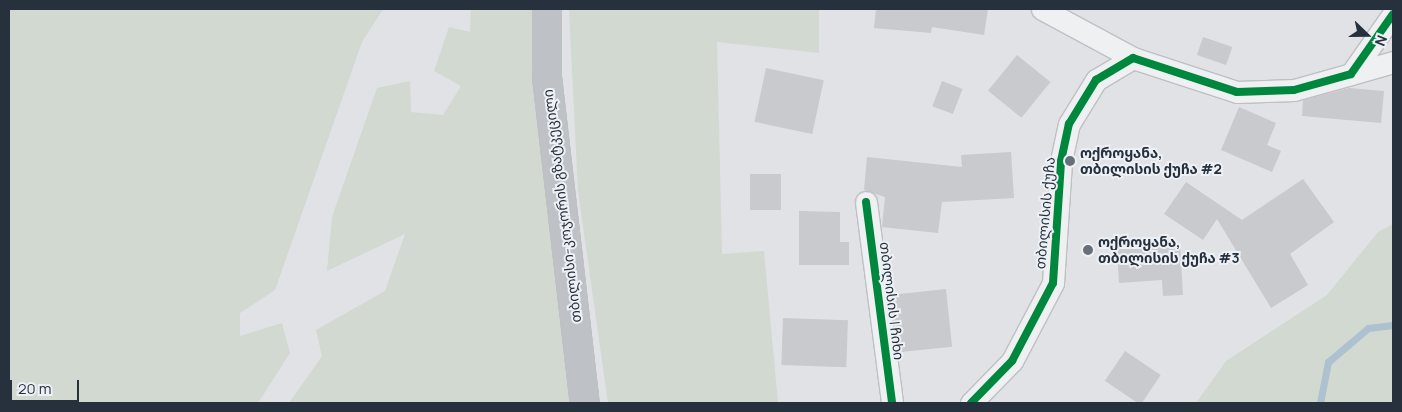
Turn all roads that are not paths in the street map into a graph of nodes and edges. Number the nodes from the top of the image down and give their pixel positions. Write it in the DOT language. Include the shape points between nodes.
graph roads {
  1 [pos="546,9"];
  2 [pos="1042,9"];
  3 [pos="1393,14"];
  4 [pos="1133,58"];
  5 [pos="1393,62"];
  6 [pos="1351,74"];
  7 [pos="866,202"];
  8 [pos="585,403"];
  9 [pos="892,403"];
  10 [pos="972,403"];
  1 -- 8 [label="main road, თბილისი-კოჯორის გზატკეცილი" via="546,77"];
  2 -- 4 [label="street"];
  3 -- 6 [label="street"];
  4 -- 6 [label="street" via="1237,92 1294,90"];
  4 -- 10 [label="street, თბილისის ქუჩა" via="1096,80 1069,124 1061,161 1053,283 1012,361"];
  5 -- 6 [label="street"];
  7 -- 9 [label="street, თბილისის I ჩიხი"];
}
